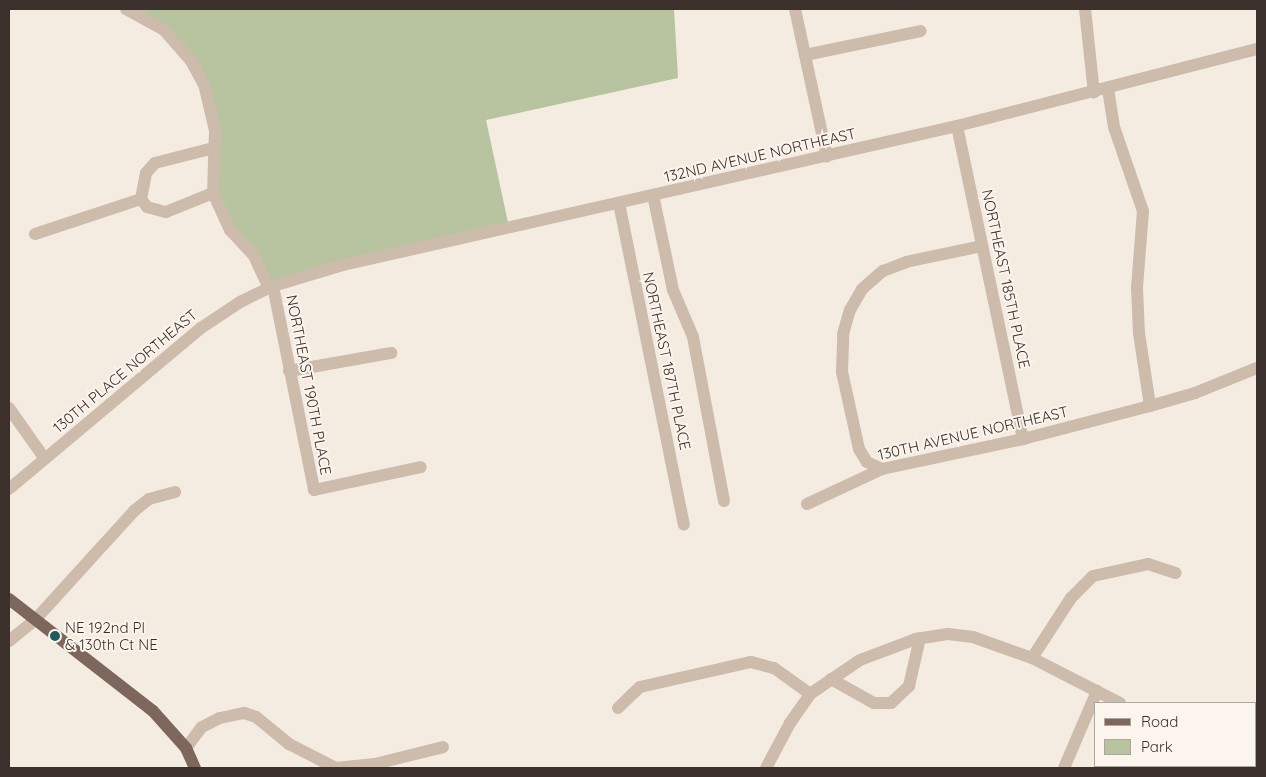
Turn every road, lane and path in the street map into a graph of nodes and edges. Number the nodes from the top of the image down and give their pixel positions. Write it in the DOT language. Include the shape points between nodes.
graph roads {
  1 [pos="126,9"];
  2 [pos="795,9"];
  3 [pos="1085,9"];
  4 [pos="921,31"];
  5 [pos="1257,49"];
  6 [pos="805,54"];
  7 [pos="1108,88"];
  8 [pos="1094,92"];
  9 [pos="957,126"];
  10 [pos="214,148"];
  11 [pos="826,157"];
  12 [pos="213,193"];
  13 [pos="653,195"];
  14 [pos="141,200"];
  15 [pos="618,203"];
  16 [pos="35,234"];
  17 [pos="982,246"];
  18 [pos="271,287"];
  19 [pos="391,353"];
  20 [pos="1257,368"];
  21 [pos="289,371"];
  22 [pos="1150,406"];
  23 [pos="9,408"];
  24 [pos="1023,439"];
  25 [pos="45,459"];
  26 [pos="421,467"];
  27 [pos="882,469"];
  28 [pos="9,489"];
  29 [pos="175,492"];
  30 [pos="724,501"];
  31 [pos="807,504"];
  32 [pos="684,526"];
  33 [pos="1176,573"];
  34 [pos="9,599"];
  35 [pos="34,621"];
  36 [pos="920,638"];
  37 [pos="9,641"];
  38 [pos="1032,658"];
  39 [pos="831,679"];
  40 [pos="1097,691"];
  41 [pos="810,694"];
  42 [pos="1118,702"];
  43 [pos="618,708"];
  44 [pos="443,747"];
  45 [pos="186,748"];
  46 [pos="1248,767"];
  47 [pos="195,768"];
  48 [pos="766,768"];
  49 [pos="1064,768"];
  50 [pos="1257,768"];
  1 -- 10 [label="street, NORTHEAST 190TH PLACE" via="164,30 191,61 204,84 213,112"];
  2 -- 6 [label="street"];
  3 -- 8 [label="street"];
  4 -- 6 [label="street"];
  5 -- 7 [label="street, 132ND AVENUE NORTHEAST"];
  6 -- 11 [label="street"];
  7 -- 8 [label="street, 132ND AVENUE NORTHEAST"];
  7 -- 22 [label="street" via="1114,126 1143,211 1137,288 1139,333"];
  8 -- 9 [label="street, 132ND AVENUE NORTHEAST"];
  9 -- 11 [label="street, 132ND AVENUE NORTHEAST"];
  9 -- 17 [label="street, NORTHEAST 185TH PLACE"];
  10 -- 12 [label="street, NORTHEAST 190TH PLACE"];
  10 -- 14 [label="street" via="155,164 146,173"];
  11 -- 13 [label="street, 132ND AVENUE NORTHEAST"];
  12 -- 14 [label="street" via="166,212 147,207"];
  12 -- 18 [label="street, NORTHEAST 190TH PLACE" via="230,230 254,256"];
  13 -- 15 [label="street, 132ND AVENUE NORTHEAST"];
  13 -- 30 [label="street" via="673,290 693,337"];
  14 -- 16 [label="street"];
  15 -- 18 [label="street, 132ND AVENUE NORTHEAST" via="342,265"];
  15 -- 32 [label="street, NORTHEAST 187TH PLACE"];
  17 -- 24 [label="street, NORTHEAST 185TH PLACE"];
  17 -- 27 [label="street" via="906,262 882,271 862,289 850,310 843,334 842,372 858,449 867,462"];
  18 -- 21 [label="street, NORTHEAST 190TH PLACE"];
  18 -- 25 [label="street, 130TH PLACE NORTHEAST" via="240,302 201,328"];
  19 -- 21 [label="street"];
  20 -- 22 [label="street" via="1195,393"];
  21 -- 26 [label="street, NORTHEAST 190TH PLACE" via="314,490"];
  22 -- 24 [label="street, 130TH AVENUE NORTHEAST"];
  23 -- 25 [label="street"];
  24 -- 27 [label="street, 130TH AVENUE NORTHEAST"];
  25 -- 28 [label="street, 130TH PLACE NORTHEAST"];
  27 -- 31 [label="street, 130TH AVENUE NORTHEAST"];
  29 -- 35 [label="street" via="149,499 134,511"];
  33 -- 38 [label="street" via="1148,564 1093,576 1071,598"];
  34 -- 35 [label="main road"];
  35 -- 37 [label="street"];
  35 -- 45 [label="main road" via="153,711"];
  36 -- 38 [label="street" via="948,634 973,637"];
  36 -- 39 [label="street" via="860,660"];
  36 -- 39 [label="street" via="909,686 891,703 874,704"];
  38 -- 40 [label="street"];
  39 -- 41 [label="street"];
  40 -- 42 [label="street"];
  40 -- 49 [label="street"];
  41 -- 43 [label="street" via="774,668 750,662 640,687"];
  41 -- 48 [label="street"];
  44 -- 45 [label="street" via="375,764 336,768 289,744 256,717 244,713 220,718 202,728"];
  45 -- 47 [label="main road"];
  46 -- 50 [label="street"];
}
